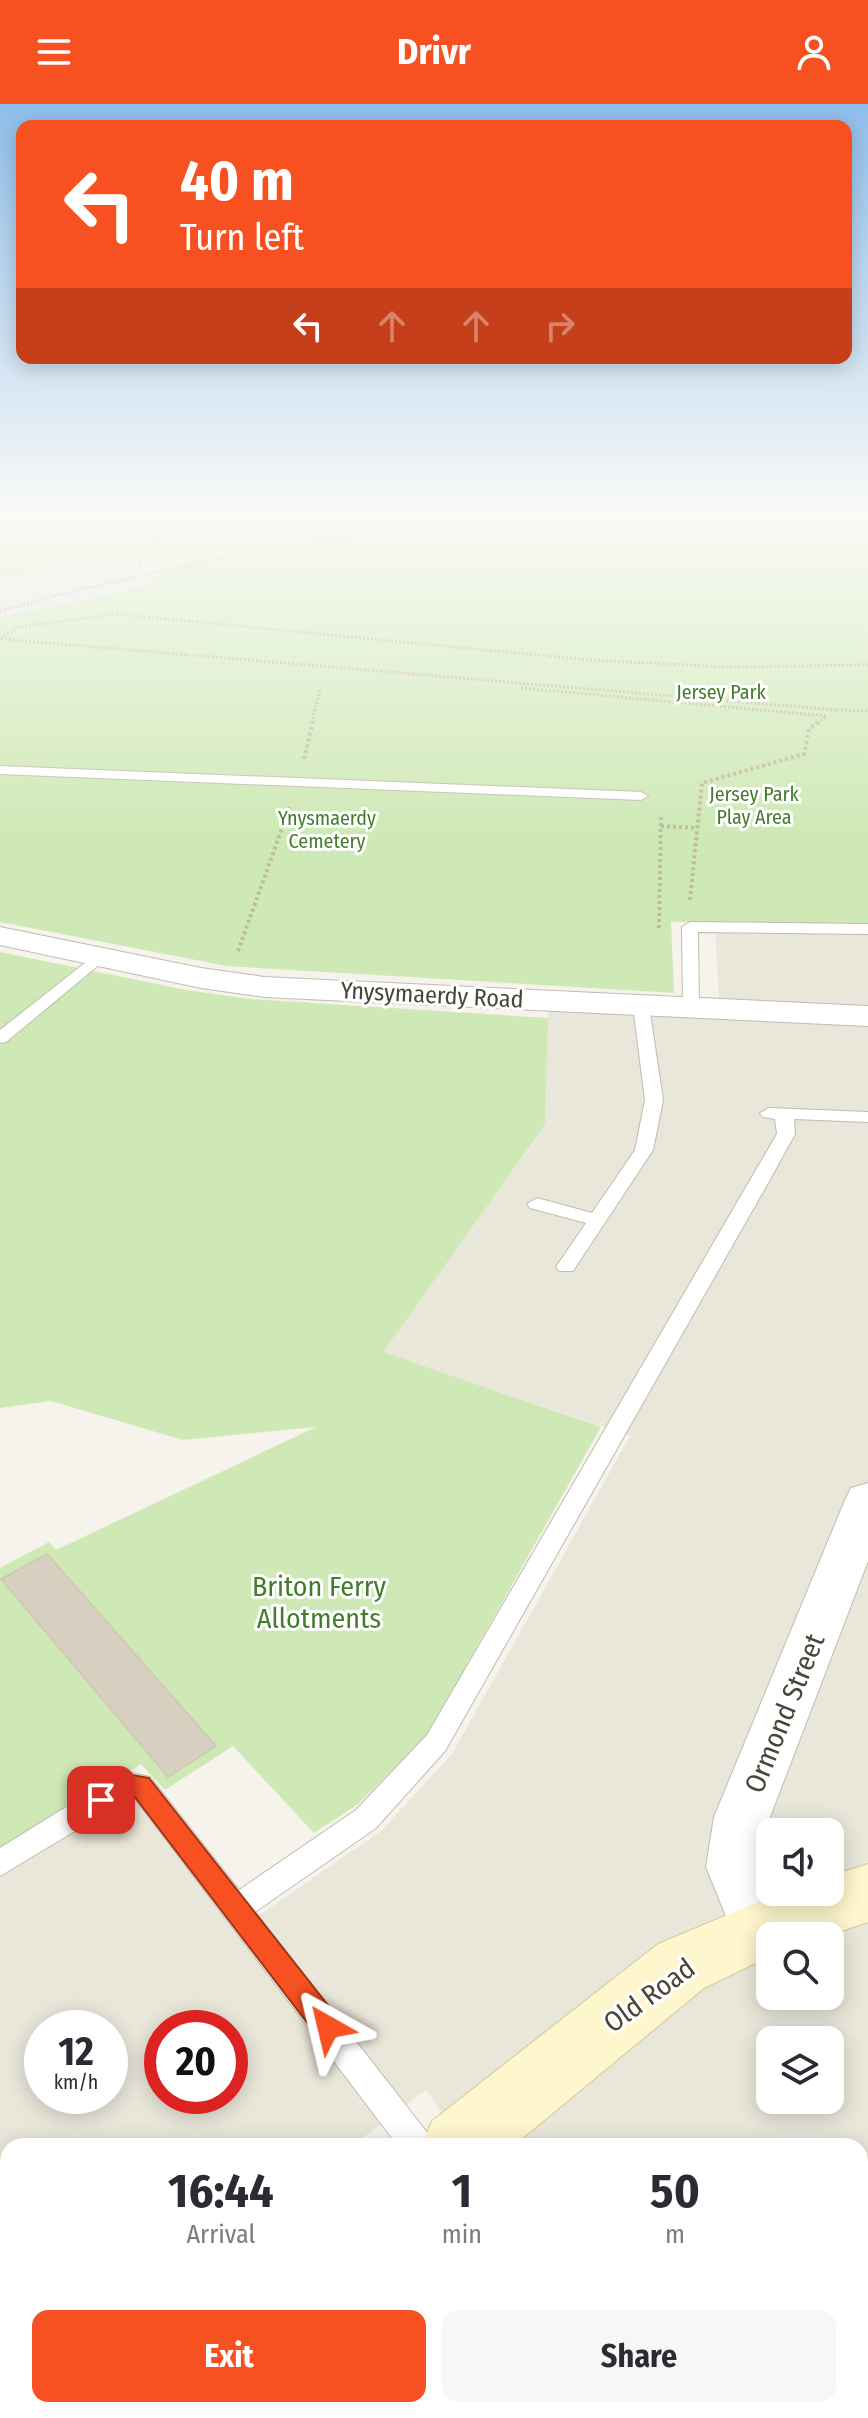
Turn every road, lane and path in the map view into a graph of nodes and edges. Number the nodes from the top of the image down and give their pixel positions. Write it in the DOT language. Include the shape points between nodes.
graph roads {
  1 [pos="56,622"];
  2 [pos="196,622"];
  3 [pos="0,639"];
  4 [pos="868,665"];
  5 [pos="320,690"];
  6 [pos="837,710"];
  7 [pos="868,711"];
  8 [pos="826,716"];
  9 [pos="0,770"];
  10 [pos="298,782"];
  11 [pos="641,796"];
  12 [pos="661,826"];
  13 [pos="697,828"];
  14 [pos="690,927"];
  15 [pos="868,929"];
  16 [pos="0,936"];
  17 [pos="659,937"];
  18 [pos="100,956"];
  19 [pos="246,959"];
  20 [pos="641,1006"];
  21 [pos="691,1008"];
  22 [pos="868,1016"];
  23 [pos="0,1038"];
  24 [pos="868,1117"];
  25 [pos="537,1204"];
  26 [pos="597,1220"];
  27 [pos="566,1267"];
  28 [pos="868,1500"];
  29 [pos="0,1863"];
  30 [pos="868,1893"];
  31 [pos="237,1908"];
  32 [pos="757,1922"];
  33 [pos="781,1922"];
  34 [pos="756,1931"];
  35 [pos="412,2138"];
  36 [pos="467,2138"];
  1 -- 3 [label="path" via="19,627"];
  2 -- 4 [label="path" via="589,660"];
  3 -- 6 [label="path"];
  3 -- 8 [label="path"];
  5 -- 10 [label="path"];
  6 -- 7 [label="path"];
  6 -- 8 [label="path"];
  8 -- 13 [label="path" via="809,729 804,754 702,783"];
  9 -- 10 [label="lane"];
  10 -- 11 [label="lane"];
  10 -- 19 [label="path" via="237,950"];
  11 -- 12 [label="path" via="662,803"];
  12 -- 13 [label="path"];
  12 -- 17 [label="path"];
  13 -- 14 [label="path"];
  14 -- 15 [label="lane"];
  14 -- 21 [label="lane"];
  16 -- 18 [label="street, Ynysymaerdy Road"];
  18 -- 20 [label="street, Ynysymaerdy Road" via="264,987"];
  18 -- 23 [label="lane"];
  20 -- 21 [label="street, Ynysymaerdy Road"];
  20 -- 26 [label="lane" via="654,1100 644,1150"];
  21 -- 22 [label="street, Ynysymaerdy Road"];
  24 -- 31 [label="lane" via="777,1113 786,1134 436,1743 366,1819"];
  25 -- 26 [label="lane"];
  26 -- 27 [label="lane"];
  28 -- 32 [label="street, Ormond Street" via="742,1817 734,1867"];
  29 -- 31 [label="lane" via="126,1784 140,1785"];
  30 -- 33 [label="street, Old Road"];
  31 -- 35 [label="lane"];
  34 -- 36 [label="street, Old Road" via="681,1966"];
}
